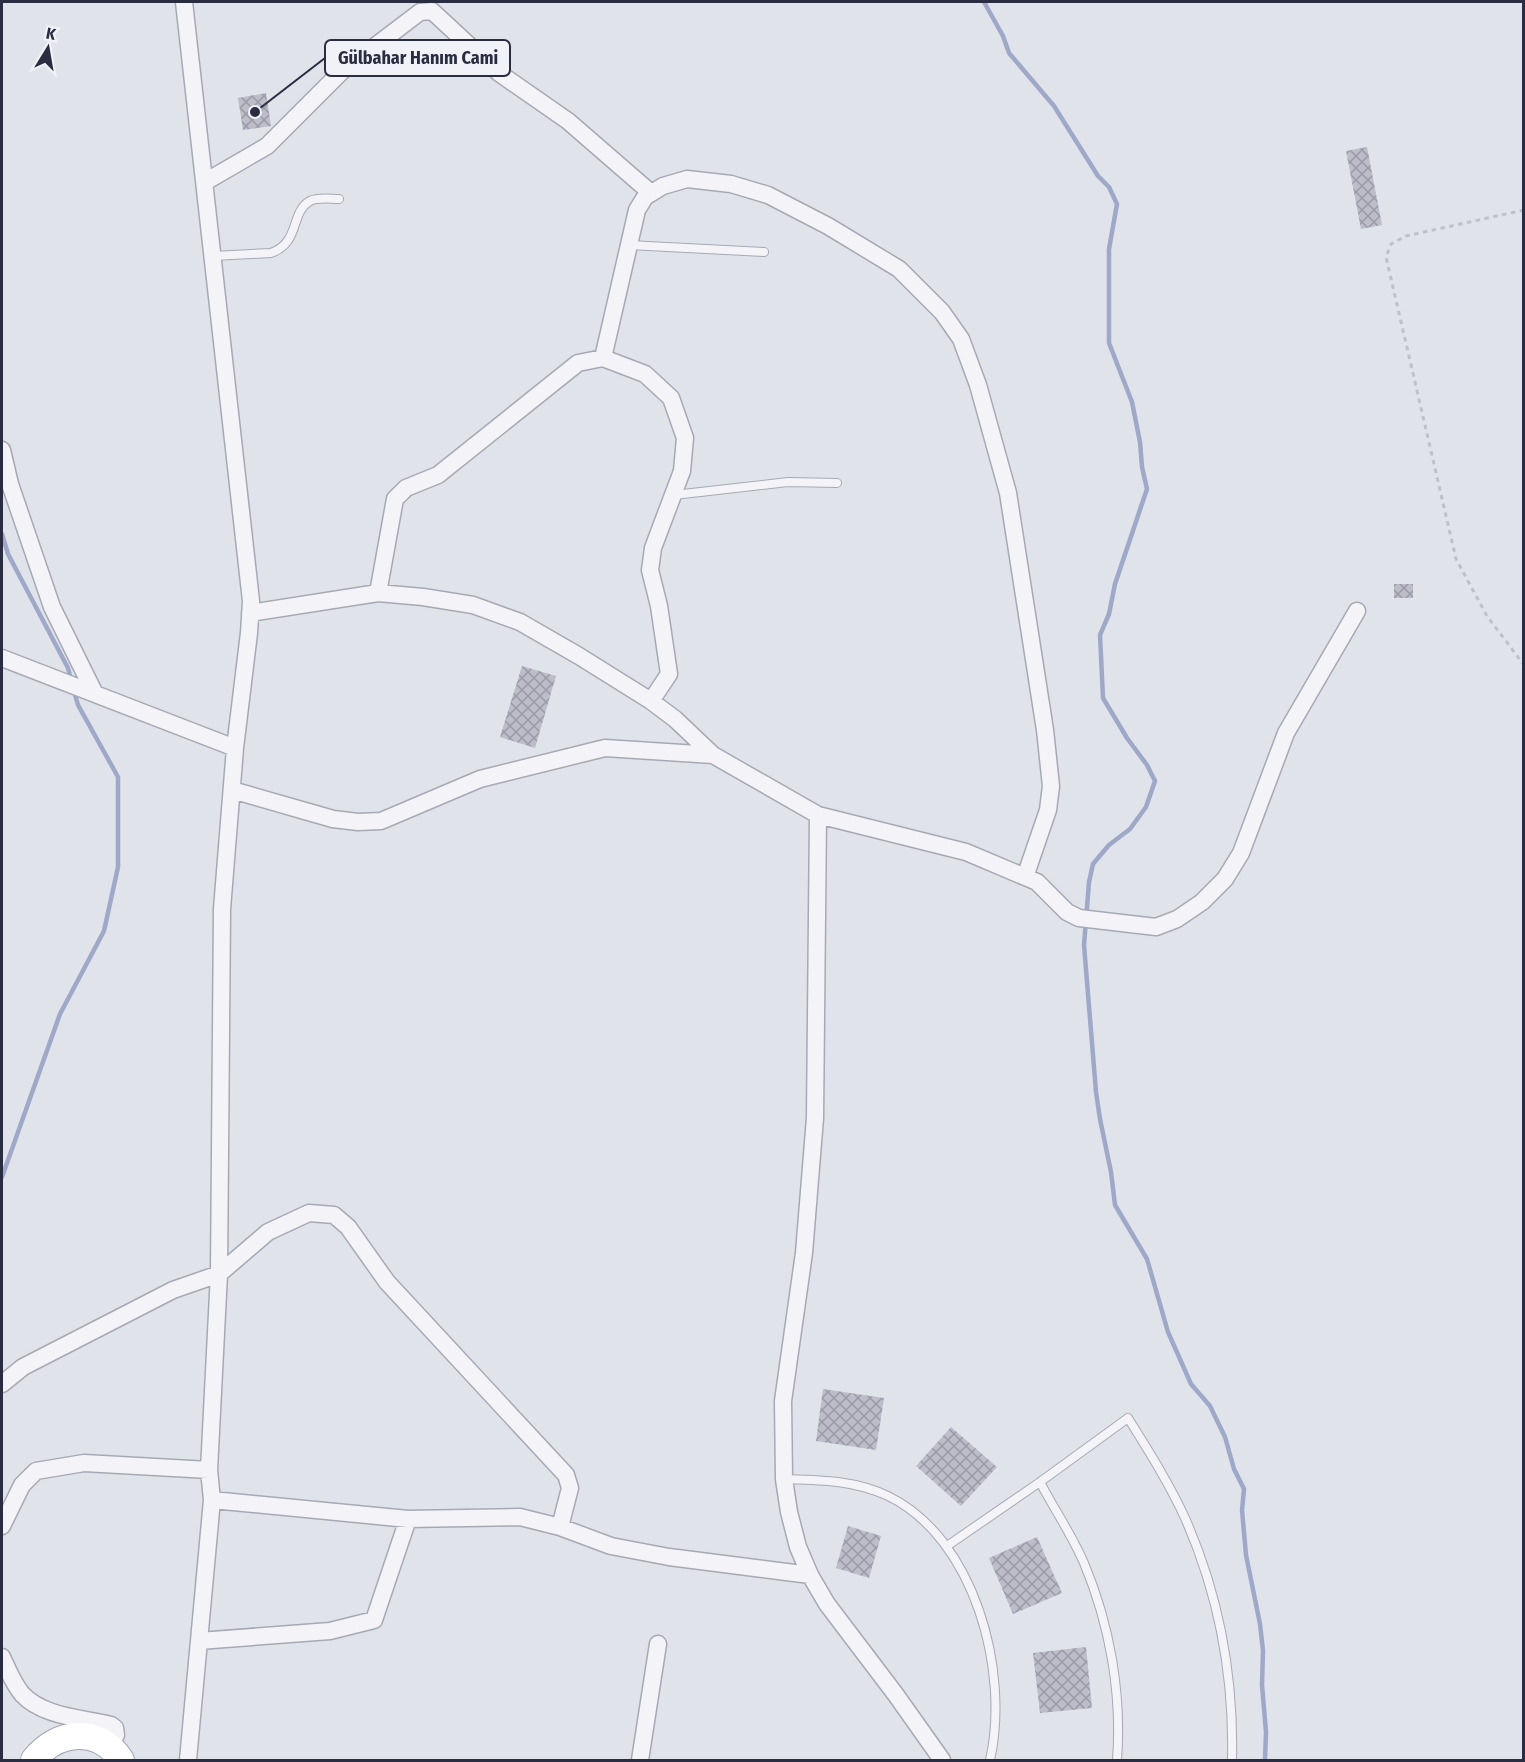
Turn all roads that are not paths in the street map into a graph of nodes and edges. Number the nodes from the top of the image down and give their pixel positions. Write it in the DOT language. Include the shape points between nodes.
graph roads {
  1 [pos="184,2"];
  2 [pos="205,182"];
  3 [pos="651,193"];
  4 [pos="339,199"];
  5 [pos="629,245"];
  6 [pos="764,252"];
  7 [pos="213,256"];
  8 [pos="603,358"];
  9 [pos="2,450"];
  10 [pos="837,483"];
  11 [pos="6,486"];
  12 [pos="674,495"];
  13 [pos="378,593"];
  14 [pos="1357,611"];
  15 [pos="250,613"];
  16 [pos="2,658"];
  17 [pos="89,692"];
  18 [pos="651,700"];
  19 [pos="235,748"];
  20 [pos="713,755"];
  21 [pos="232,790"];
  22 [pos="818,815"];
  23 [pos="1025,877"];
  24 [pos="219,1275"];
  25 [pos="2,1384"];
  26 [pos="209,1470"];
  27 [pos="784,1479"];
  28 [pos="1040,1482"];
  29 [pos="212,1500"];
  30 [pos="408,1519"];
  31 [pos="2,1526"];
  32 [pos="560,1527"];
  33 [pos="947,1546"];
  34 [pos="810,1575"];
  35 [pos="199,1641"];
  36 [pos="658,1644"];
  37 [pos="2,1657"];
  38 [pos="115,1754"];
  39 [pos="34,1761"];
  40 [pos="188,1761"];
  41 [pos="640,1761"];
  42 [pos="942,1761"];
  43 [pos="990,1761"];
  44 [pos="1116,1761"];
  45 [pos="1232,1761"];
  1 -- 2 [label="street"];
  2 -- 3 [label="street" via="267,146 341,72 420,12 432,11 499,73 568,121"];
  2 -- 7 [label="street"];
  3 -- 5 [label="street" via="637,210"];
  3 -- 23 [label="street" via="687,179 731,183 768,195 899,269 942,312 961,339 1008,493 1045,730 1051,786 1048,810"];
  4 -- 7 [label="lane" via="309,202 301,211 289,241 279,250"];
  5 -- 6 [label="lane"];
  5 -- 8 [label="street"];
  7 -- 15 [label="street"];
  8 -- 12 [label="street" via="645,374 671,398 685,438 682,471"];
  8 -- 13 [label="street" via="578,363 438,475 406,488 395,499"];
  9 -- 11 [label="street"];
  10 -- 12 [label="lane" via="788,482"];
  11 -- 17 [label="street"];
  12 -- 18 [label="street" via="653,548 650,570 669,674"];
  13 -- 15 [label="street"];
  13 -- 18 [label="street" via="473,605 520,622"];
  14 -- 23 [label="street" via="1286,733 1241,853 1225,879 1202,902 1156,927 1078,918 1037,882"];
  15 -- 19 [label="street"];
  16 -- 17 [label="street"];
  17 -- 19 [label="street"];
  18 -- 20 [label="street"];
  19 -- 21 [label="street"];
  20 -- 21 [label="street" via="605,748 480,779 381,821 333,819"];
  20 -- 22 [label="street"];
  21 -- 24 [label="street" via="222,909"];
  22 -- 23 [label="street" via="966,852"];
  22 -- 27 [label="street" via="815,1118 804,1253 783,1401"];
  24 -- 25 [label="street" via="172,1290 23,1367"];
  24 -- 26 [label="street"];
  24 -- 32 [label="street" via="268,1232 309,1214 334,1215 348,1227 387,1282 566,1475 570,1488"];
  26 -- 29 [label="street"];
  26 -- 31 [label="street" via="84,1463 36,1471 22,1485"];
  27 -- 33 [label="lane" via="840,1481 889,1496 916,1513"];
  27 -- 34 [label="street" via="795,1535"];
  28 -- 33 [label="lane"];
  28 -- 44 [label="lane" via="1083,1560 1102,1614 1117,1699"];
  28 -- 45 [label="lane" via="1128,1418 1171,1490 1207,1576 1228,1670"];
  29 -- 30 [label="street"];
  29 -- 35 [label="street"];
  30 -- 32 [label="street" via="520,1517"];
  30 -- 35 [label="street" via="374,1620 330,1631"];
  32 -- 34 [label="street" via="612,1546"];
  33 -- 43 [label="lane" via="974,1598 988,1648 996,1709"];
  34 -- 42 [label="street"];
  35 -- 40 [label="street"];
  36 -- 41 [label="street"];
  37 -- 38 [label="street" via="14,1683 31,1702 115,1728"];
  38 -- 39 [label="main road" via="88,1737 75,1736 51,1744"];
}
